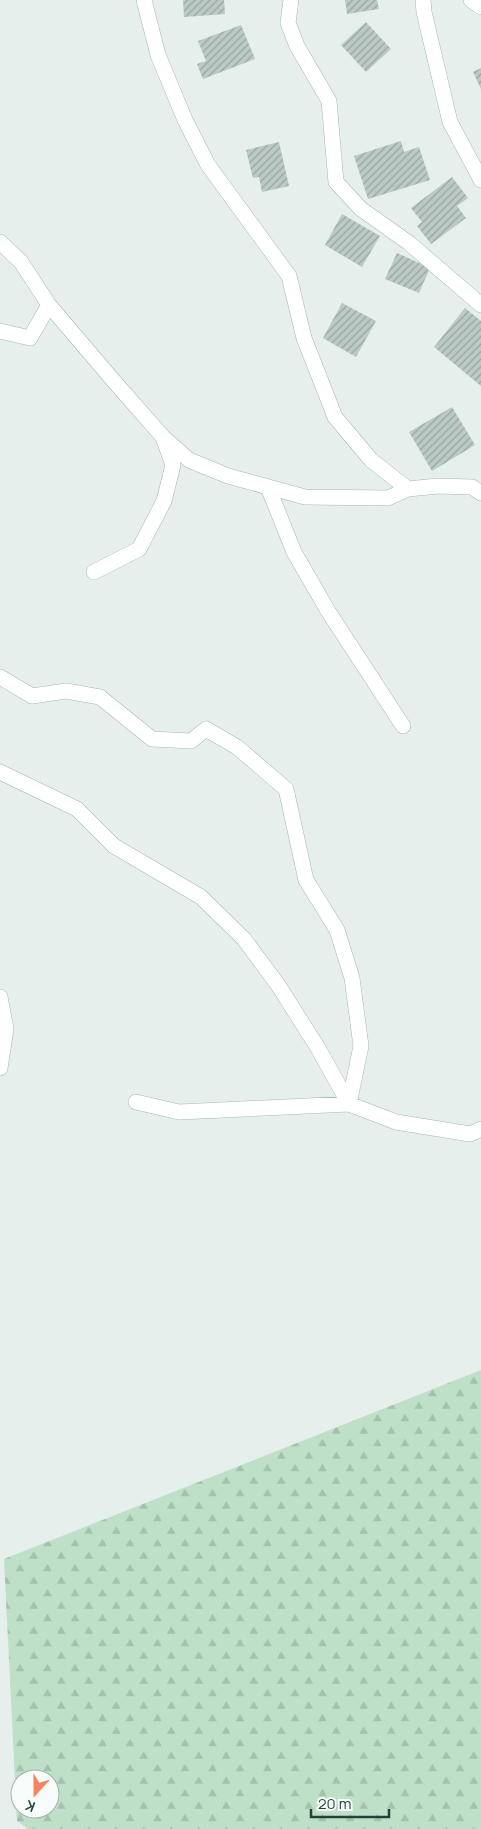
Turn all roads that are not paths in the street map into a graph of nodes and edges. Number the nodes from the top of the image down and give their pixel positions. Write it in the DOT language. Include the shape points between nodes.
graph roads {
  1 [pos="144,0"];
  2 [pos="291,0"];
  3 [pos="423,0"];
  4 [pos="471,0"];
  5 [pos="481,7"];
  6 [pos="481,180"];
  7 [pos="0,242"];
  8 [pos="49,305"];
  9 [pos="481,306"];
  10 [pos="0,331"];
  11 [pos="163,437"];
  12 [pos="268,487"];
  13 [pos="408,489"];
  14 [pos="481,493"];
  15 [pos="94,572"];
  16 [pos="0,677"];
  17 [pos="403,726"];
  18 [pos="0,772"];
  19 [pos="0,997"];
  20 [pos="0,1068"];
  21 [pos="136,1102"];
  22 [pos="349,1104"];
  23 [pos="481,1129"];
  1 -- 13 [label="street" via="158,55 184,120 208,165 289,276 304,338 336,417 371,460"];
  2 -- 9 [label="street" via="288,23 297,46 330,101 336,182 361,209 409,243"];
  3 -- 6 [label="street" via="450,122"];
  4 -- 5 [label="street"];
  7 -- 8 [label="street" via="21,262"];
  8 -- 10 [label="street" via="30,338"];
  8 -- 11 [label="street"];
  11 -- 12 [label="street" via="189,460 228,476"];
  11 -- 15 [label="street" via="173,464 164,501 139,549"];
  12 -- 13 [label="street" via="305,497 388,498"];
  12 -- 17 [label="street" via="294,552 328,611"];
  13 -- 14 [label="street" via="472,487"];
  16 -- 22 [label="street" via="32,696 66,691 100,696 152,739 191,741 206,729 237,747 286,789 306,880 337,930 352,978 361,1046"];
  18 -- 22 [label="street" via="77,809 114,846 201,897 244,939 278,985"];
  19 -- 20 [label="street" via="6,1030"];
  21 -- 22 [label="street" via="179,1112"];
  22 -- 23 [label="street" via="396,1122 470,1134"];
}
